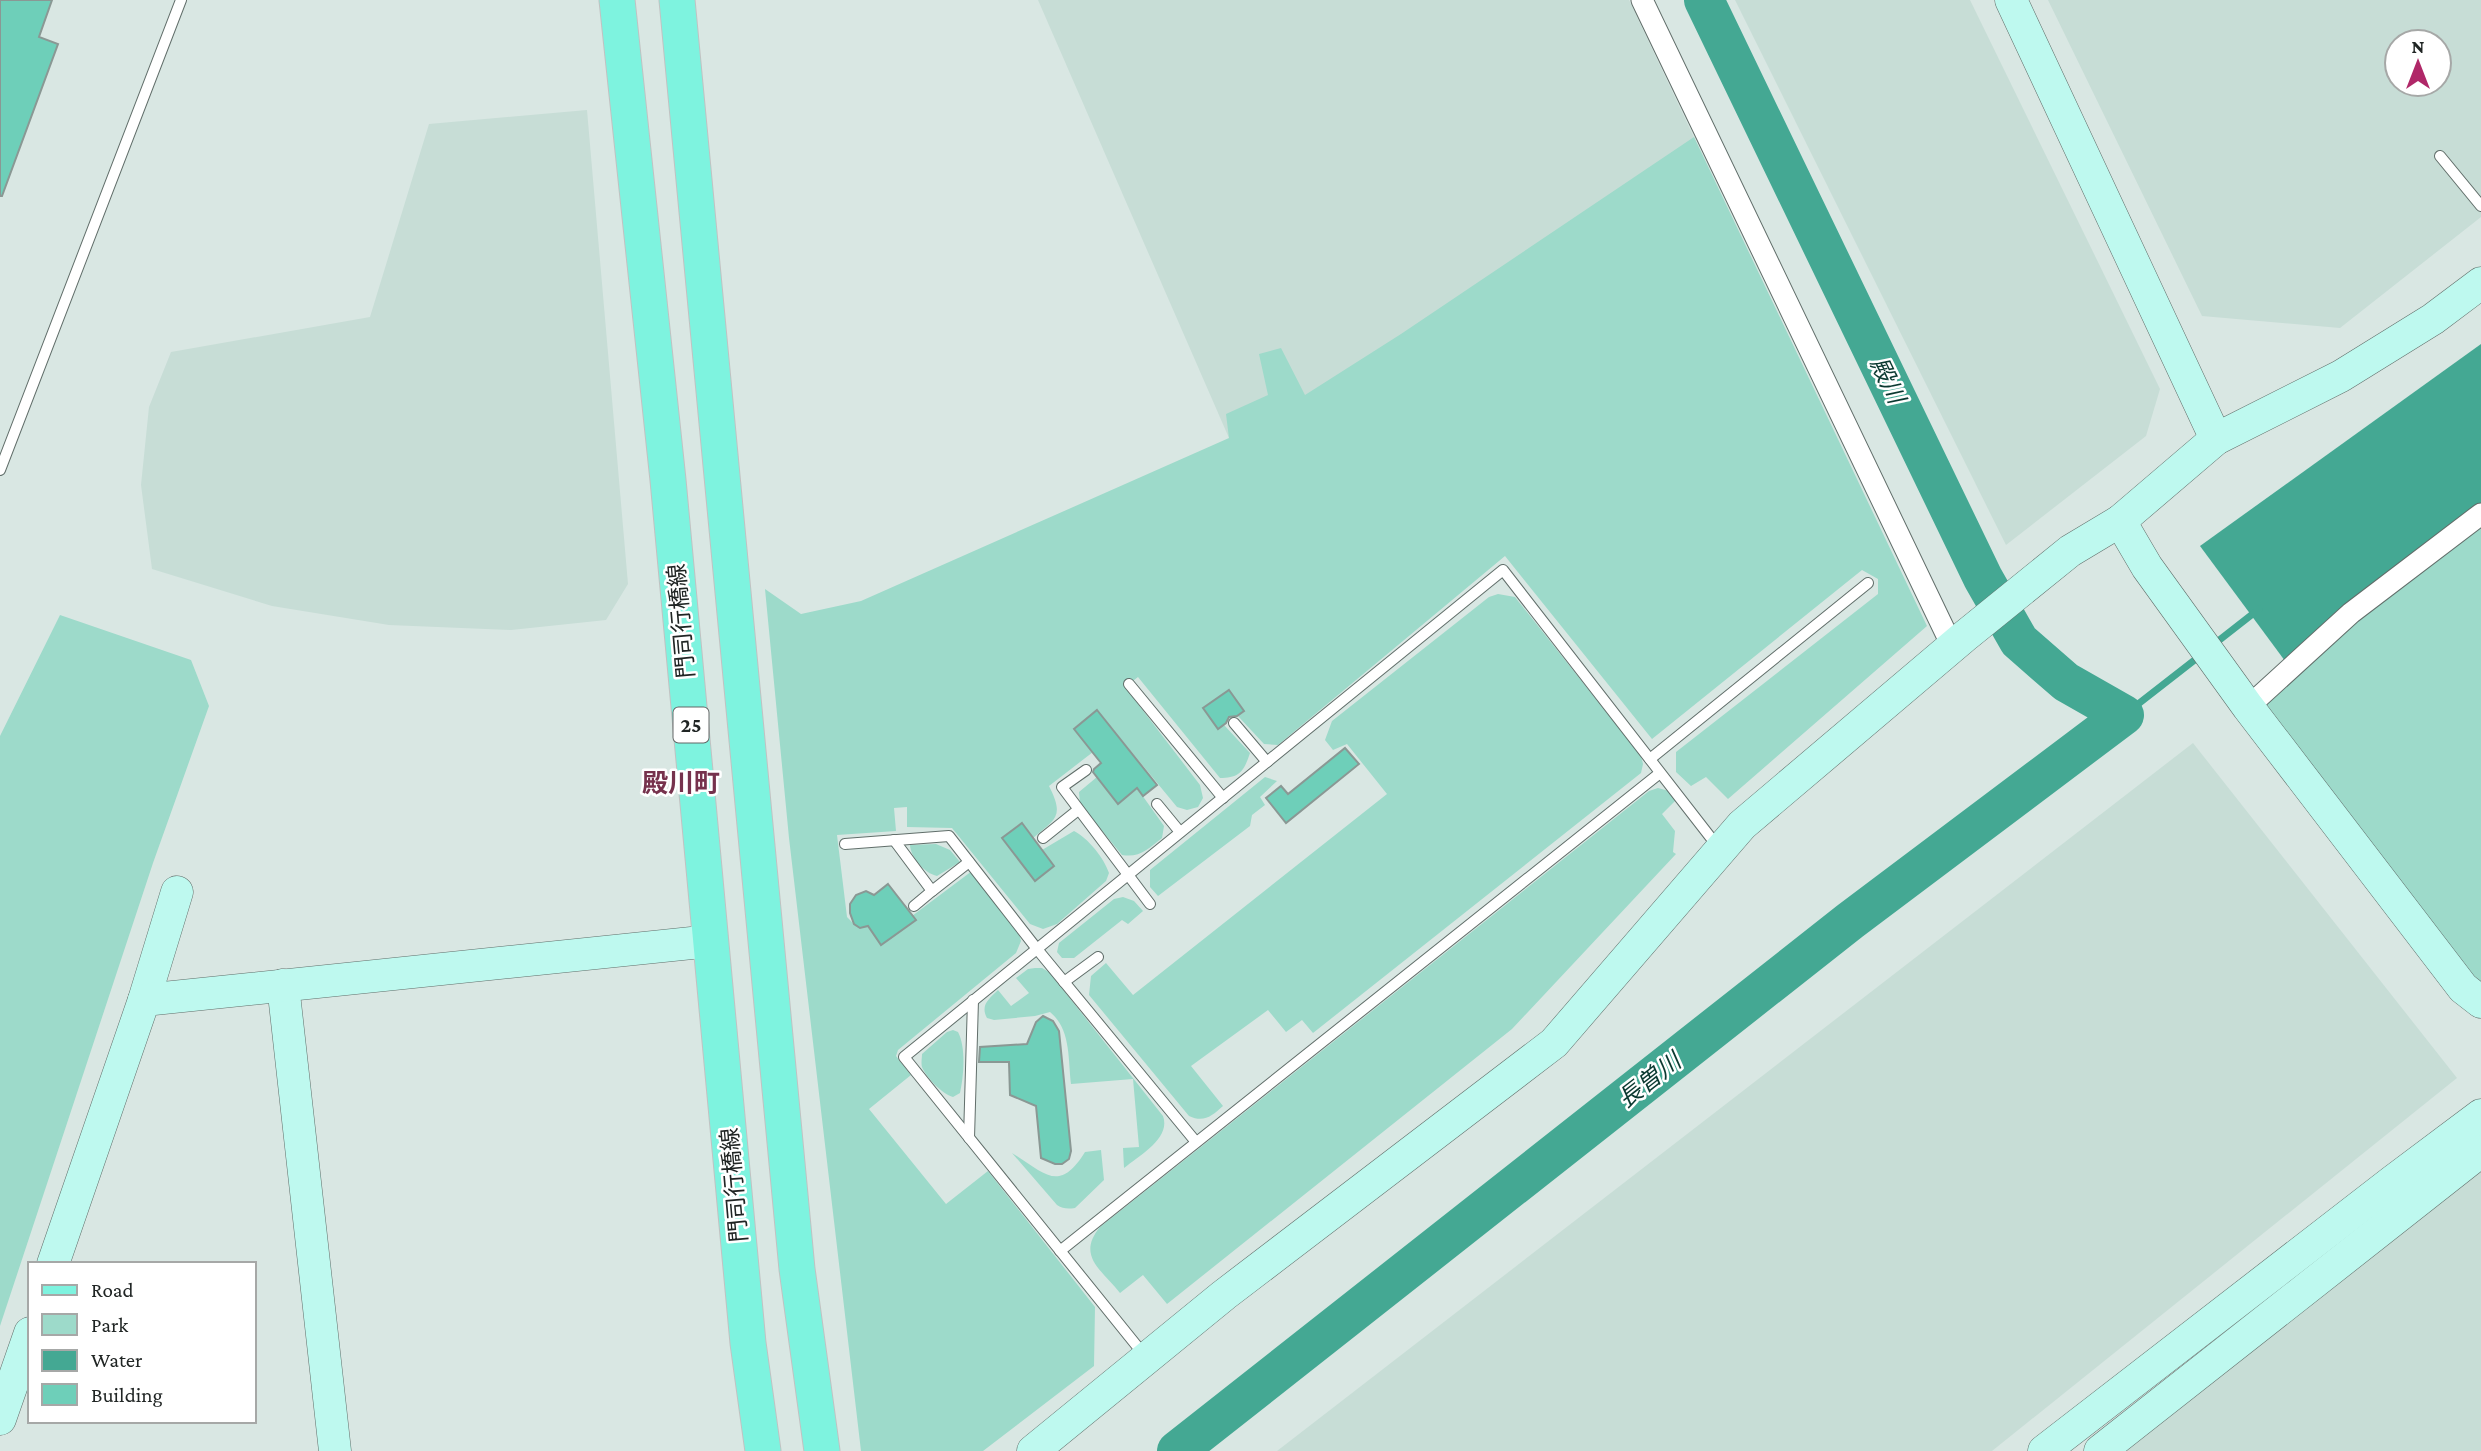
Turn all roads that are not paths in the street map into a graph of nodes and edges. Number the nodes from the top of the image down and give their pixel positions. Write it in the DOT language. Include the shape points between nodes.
graph roads {
  1 [pos="181,0"];
  2 [pos="617,0"];
  3 [pos="677,0"];
  4 [pos="1642,0"];
  5 [pos="2011,0"];
  6 [pos="2440,156"];
  7 [pos="2481,205"];
  8 [pos="2481,283"];
  9 [pos="2216,439"];
  10 [pos="0,470"];
  11 [pos="2481,514"];
  12 [pos="2120,521"];
  13 [pos="1868,583"];
  14 [pos="1959,642"];
  15 [pos="1129,684"];
  16 [pos="2248,708"];
  17 [pos="1234,723"];
  18 [pos="1650,759"];
  19 [pos="1267,762"];
  20 [pos="1086,770"];
  21 [pos="1660,773"];
  22 [pos="1223,798"];
  23 [pos="1157,804"];
  24 [pos="1079,810"];
  25 [pos="1180,832"];
  26 [pos="1043,838"];
  27 [pos="894,840"];
  28 [pos="845,844"];
  29 [pos="1721,850"];
  30 [pos="969,862"];
  31 [pos="1128,875"];
  32 [pos="932,891"];
  33 [pos="177,892"];
  34 [pos="1150,904"];
  35 [pos="914,906"];
  36 [pos="711,942"];
  37 [pos="1037,949"];
  38 [pos="1098,957"];
  39 [pos="1064,982"];
  40 [pos="283,985"];
  41 [pos="144,1000"];
  42 [pos="973,1000"];
  43 [pos="2481,1002"];
  44 [pos="2481,1115"];
  45 [pos="969,1138"];
  46 [pos="1196,1142"];
  47 [pos="2481,1152"];
  48 [pos="1060,1251"];
  49 [pos="54,1262"];
  50 [pos="28,1339"];
  51 [pos="1147,1358"];
  52 [pos="0,1419"];
  53 [pos="335,1451"];
  54 [pos="763,1451"];
  55 [pos="821,1451"];
  56 [pos="1034,1451"];
  57 [pos="2044,1451"];
  58 [pos="2100,1451"];
  1 -- 10 [label="lane"];
  2 -- 36 [label="main road, 門司行橋線 / 25"];
  3 -- 55 [label="main road" via="796,1255"];
  4 -- 14 [label="street"];
  5 -- 9 [label="street"];
  6 -- 7 [label="lane"];
  8 -- 9 [label="street" via="2341,376"];
  9 -- 12 [label="street"];
  11 -- 16 [label="street" via="2351,613"];
  12 -- 14 [label="street" via="2070,551"];
  12 -- 16 [label="street" via="2147,567"];
  13 -- 18 [label="lane"];
  14 -- 29 [label="street" via="1742,825"];
  15 -- 22 [label="lane"];
  16 -- 43 [label="street" via="2463,988"];
  17 -- 19 [label="lane"];
  18 -- 19 [label="lane" via="1503,570"];
  18 -- 21 [label="lane"];
  19 -- 22 [label="lane"];
  20 -- 24 [label="lane" via="1062,787"];
  21 -- 29 [label="lane"];
  21 -- 46 [label="lane"];
  22 -- 25 [label="lane"];
  23 -- 25 [label="lane"];
  24 -- 26 [label="lane"];
  24 -- 31 [label="lane"];
  25 -- 31 [label="lane"];
  27 -- 28 [label="lane"];
  27 -- 30 [label="lane" via="949,836"];
  27 -- 32 [label="lane"];
  29 -- 51 [label="street" via="1554,1043"];
  30 -- 32 [label="lane"];
  30 -- 37 [label="lane"];
  31 -- 34 [label="lane"];
  31 -- 37 [label="lane"];
  32 -- 35 [label="lane"];
  33 -- 41 [label="street"];
  36 -- 40 [label="street"];
  36 -- 54 [label="main road, 門司行橋線 / 25" via="748,1343"];
  37 -- 39 [label="lane"];
  37 -- 42 [label="lane"];
  38 -- 39 [label="lane"];
  39 -- 46 [label="lane"];
  40 -- 41 [label="street"];
  40 -- 53 [label="street"];
  41 -- 49 [label="street"];
  42 -- 45 [label="lane"];
  42 -- 45 [label="lane" via="904,1056"];
  44 -- 57 [label="street"];
  45 -- 48 [label="lane"];
  46 -- 48 [label="lane"];
  47 -- 58 [label="street"];
  48 -- 51 [label="lane"];
  50 -- 52 [label="street"];
  51 -- 56 [label="street"];
}
